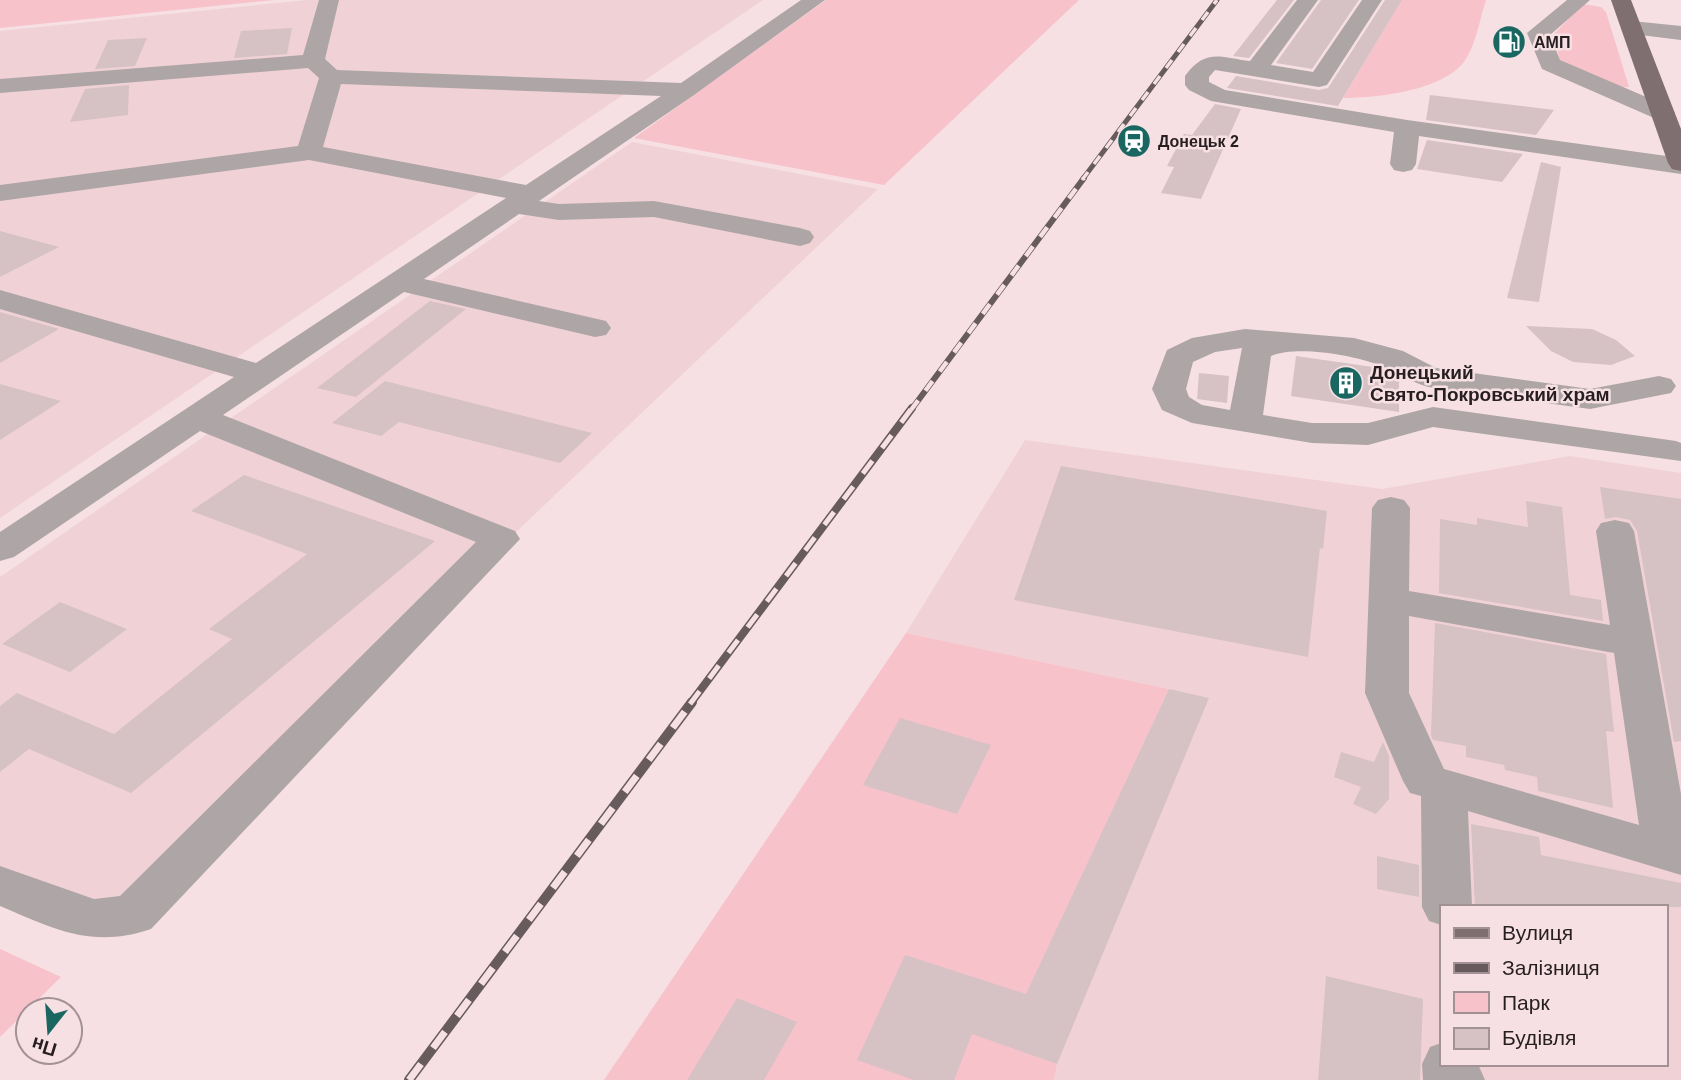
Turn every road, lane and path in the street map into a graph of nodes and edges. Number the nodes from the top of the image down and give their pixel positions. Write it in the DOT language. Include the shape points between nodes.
graph roads {
  1 [pos="330,0"];
  2 [pos="814,0"];
  3 [pos="1308,0"];
  4 [pos="1371,0"];
  5 [pos="1580,0"];
  6 [pos="1621,0"];
  7 [pos="1632,28"];
  8 [pos="1681,33"];
  9 [pos="322,69"];
  10 [pos="1256,69"];
  11 [pos="0,86"];
  12 [pos="686,90"];
  13 [pos="1663,113"];
  14 [pos="1408,127"];
  15 [pos="309,152"];
  16 [pos="1403,164"];
  17 [pos="1681,165"];
  18 [pos="0,193"];
  19 [pos="521,200"];
  20 [pos="800,237"];
  21 [pos="399,282"];
  22 [pos="0,299"];
  23 [pos="595,328"];
  24 [pos="1310,342"];
  25 [pos="261,375"];
  26 [pos="1658,386"];
  27 [pos="1431,396"];
  28 [pos="1578,406"];
  29 [pos="197,417"];
  30 [pos="1245,423"];
  31 [pos="1590,440"];
  32 [pos="1676,452"];
  33 [pos="1391,508"];
  34 [pos="1615,531"];
  35 [pos="0,549"];
  36 [pos="1389,600"];
  37 [pos="1634,643"];
  38 [pos="1444,787"];
  39 [pos="1674,854"];
  40 [pos="0,885"];
  41 [pos="1447,905"];
  42 [pos="1450,1066"];
  43 [pos="1457,1080"];
  1 -- 9 [label="lane"];
  2 -- 12 [label="lane"];
  3 -- 10 [label="lane"];
  4 -- 10 [label="lane" via="1319,80"];
  5 -- 13 [label="lane" via="1538,33 1550,64"];
  6 -- 7 [label="main road"];
  7 -- 8 [label="lane"];
  7 -- 13 [label="main road"];
  9 -- 11 [label="lane"];
  9 -- 12 [label="lane"];
  9 -- 15 [label="lane"];
  10 -- 14 [label="lane" via="1210,62 1198,76 1197,85 1219,96"];
  12 -- 19 [label="lane"];
  13 -- 17 [label="main road"];
  14 -- 16 [label="lane"];
  14 -- 17 [label="lane"];
  15 -- 18 [label="lane"];
  15 -- 19 [label="lane"];
  19 -- 20 [label="lane" via="559,212 654,209"];
  19 -- 21 [label="lane"];
  21 -- 23 [label="lane"];
  21 -- 25 [label="lane"];
  22 -- 25 [label="lane"];
  24 -- 27 [label="lane" via="1391,358"];
  24 -- 30 [label="lane" via="1272,344 1256,351"];
  24 -- 30 [label="lane" via="1232,337 1193,347 1178,357 1169,389 1174,403 1192,412"];
  25 -- 29 [label="lane"];
  26 -- 28 [label="lane"];
  27 -- 28 [label="lane"];
  27 -- 30 [label="lane" via="1368,434 1312,433"];
  27 -- 31 [label="lane"];
  28 -- 31 [label="lane" via="1575,427"];
  29 -- 35 [label="lane"];
  29 -- 40 [label="lane" via="502,539 127,930"];
  31 -- 32 [label="lane"];
  33 -- 36 [label="lane"];
  34 -- 37 [label="lane"];
  36 -- 37 [label="lane"];
  36 -- 38 [label="lane" via="1387,693 1426,781"];
  37 -- 39 [label="lane"];
  38 -- 39 [label="lane"];
  38 -- 41 [label="lane"];
  42 -- 43 [label="lane" via="1450,1078"];
}
